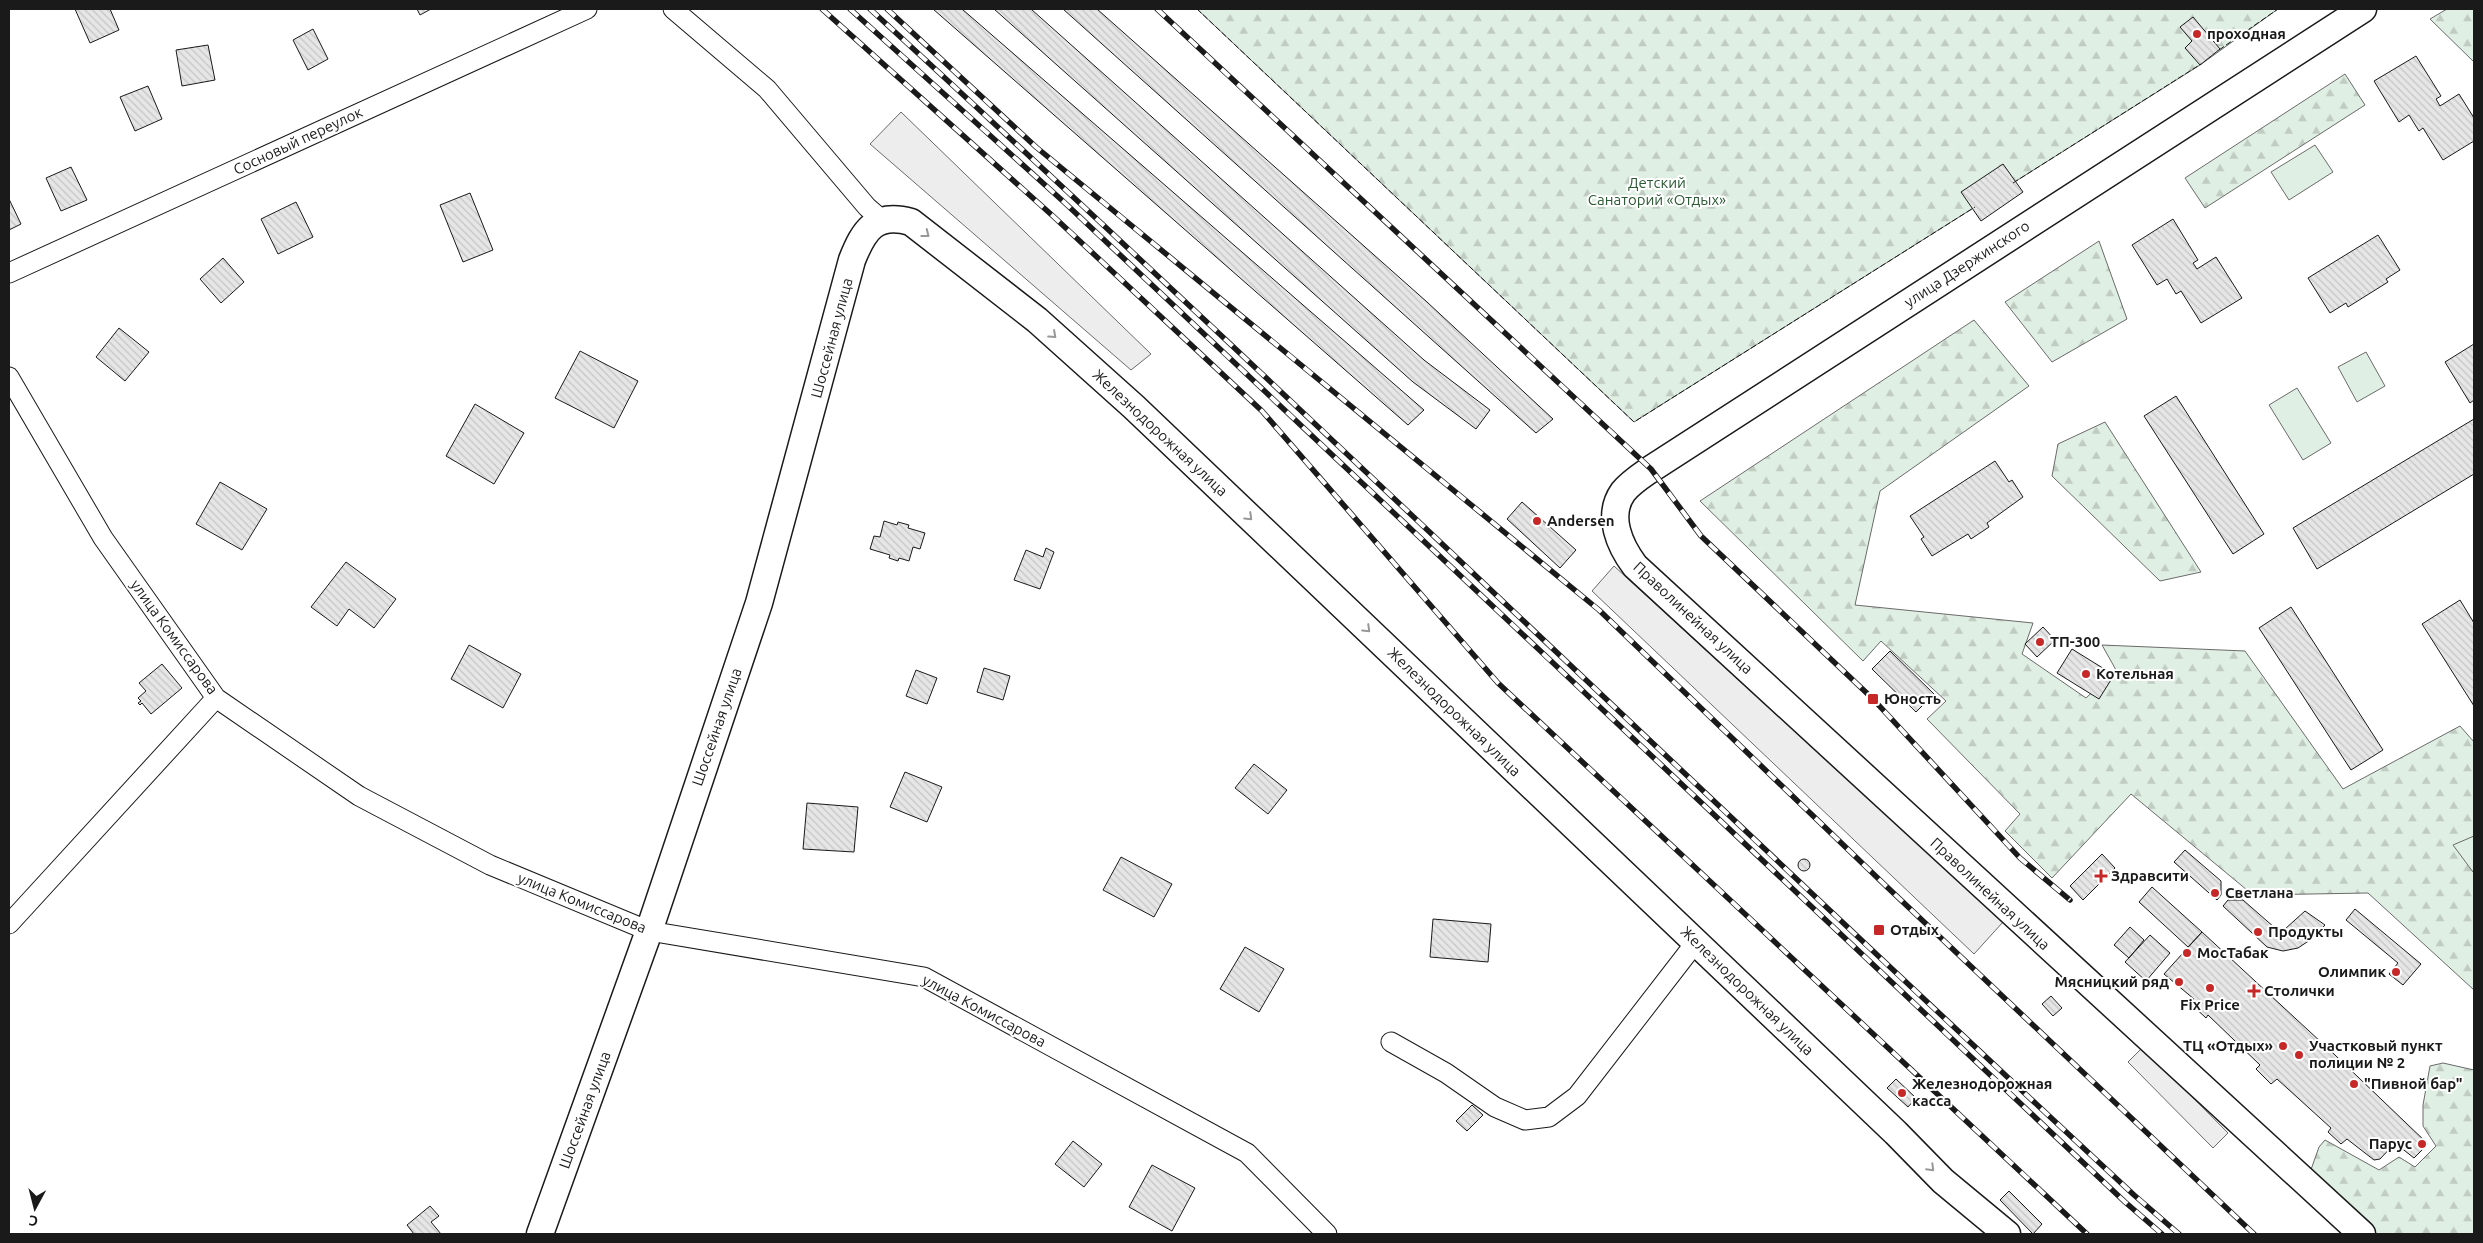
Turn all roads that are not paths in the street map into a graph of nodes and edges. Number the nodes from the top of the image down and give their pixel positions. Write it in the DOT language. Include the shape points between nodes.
graph roads {
  1 [pos="586,9"];
  2 [pos="673,9"];
  3 [pos="2363,9"];
  4 [pos="882,220"];
  5 [pos="9,273"];
  6 [pos="9,377"];
  7 [pos="1623,549"];
  8 [pos="216,698"];
  9 [pos="9,924"];
  10 [pos="649,931"];
  11 [pos="1696,942"];
  12 [pos="1391,1042"];
  13 [pos="540,1234"];
  14 [pos="1328,1234"];
  15 [pos="2007,1234"];
  16 [pos="2362,1234"];
  1 -- 5 [label="street, Сосновый переулок"];
  2 -- 4 [label="street" via="767,89 867,207"];
  3 -- 7 [label="street, улица Дзержинского" via="1635,480 1623,492 1617,508 1615,520"];
  4 -- 10 [label="street, Шоссейная улица" via="867,230 852,260 759,603"];
  4 -- 11 [label="street, Железнодорожная улица, one-way" via="897,218 911,222 1044,326 1134,407"];
  6 -- 8 [label="street, улица Комиссарова" via="103,538"];
  7 -- 16 [label="street, Праволинейная улица" via="1642,572"];
  8 -- 9 [label="street"];
  8 -- 10 [label="street, улица Комиссарова" via="359,796 490,865"];
  10 -- 13 [label="street, Шоссейная улица"];
  10 -- 14 [label="street, улица Комиссарова" via="924,977 1247,1153"];
  11 -- 12 [label="street" via="1577,1096 1550,1117 1525,1120 1495,1107 1446,1073"];
  11 -- 15 [label="street, Железнодорожная улица, one-way" via="1943,1181"];
}
